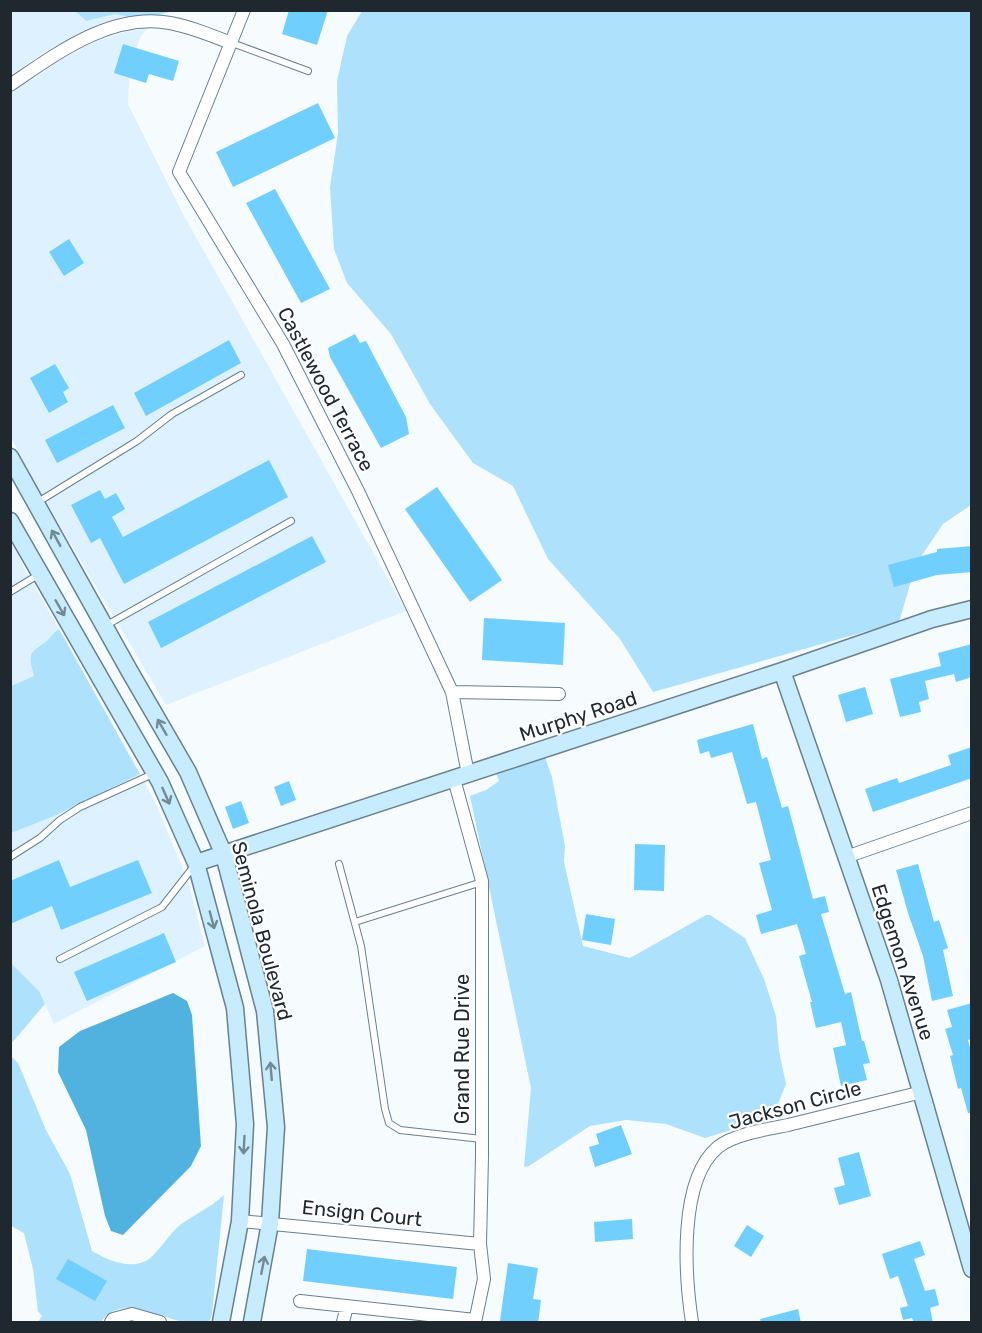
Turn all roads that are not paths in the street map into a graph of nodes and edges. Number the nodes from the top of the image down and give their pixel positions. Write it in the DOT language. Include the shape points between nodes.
graph roads {
  1 [pos="244,10"];
  2 [pos="231,43"];
  3 [pos="308,70"];
  4 [pos="10,85"];
  5 [pos="241,375"];
  6 [pos="10,457"];
  7 [pos="36,503"];
  8 [pos="291,521"];
  9 [pos="13,530"];
  10 [pos="41,574"];
  11 [pos="10,592"];
  12 [pos="972,609"];
  13 [pos="105,626"];
  14 [pos="782,671"];
  15 [pos="452,692"];
  16 [pos="559,694"];
  17 [pos="155,773"];
  18 [pos="461,777"];
  19 [pos="972,813"];
  20 [pos="224,855"];
  21 [pos="10,857"];
  22 [pos="846,857"];
  23 [pos="196,863"];
  24 [pos="339,864"];
  25 [pos="482,881"];
  26 [pos="355,922"];
  27 [pos="60,959"];
  28 [pos="922,1092"];
  29 [pos="482,1139"];
  30 [pos="240,1221"];
  31 [pos="270,1223"];
  32 [pos="480,1244"];
  33 [pos="972,1269"];
  34 [pos="300,1301"];
  35 [pos="347,1306"];
  36 [pos="396,1317"];
  37 [pos="475,1322"];
  38 [pos="111,1323"];
  39 [pos="160,1323"];
  40 [pos="221,1323"];
  41 [pos="252,1323"];
  42 [pos="343,1323"];
  43 [pos="692,1323"];
  1 -- 2 [label="street, Castlewood Terrace"];
  2 -- 3 [label="lane"];
  2 -- 4 [label="street" via="168,22 126,24 90,36"];
  2 -- 15 [label="street, Castlewood Terrace" via="179,172 283,344 358,491"];
  5 -- 7 [label="lane" via="172,414 137,441"];
  6 -- 7 [label="main road, Seminola Boulevard"];
  13 -- 7 [label="main road, Seminola Boulevard, one-way"];
  8 -- 13 [label="lane"];
  9 -- 10 [label="main road"];
  10 -- 11 [label="lane"];
  10 -- 17 [label="main road, one-way"];
  12 -- 14 [label="main road, Murphy Road"];
  20 -- 13 [label="main road, Seminola Boulevard, one-way" via="188,772"];
  14 -- 18 [label="main road, Murphy Road"];
  14 -- 22 [label="main road, Edgemon Avenue"];
  15 -- 16 [label="street"];
  15 -- 18 [label="street, Grand Rue Drive"];
  17 -- 21 [label="lane" via="80,807"];
  17 -- 23 [label="main road, one-way"];
  18 -- 20 [label="main road, Murphy Road"];
  18 -- 25 [label="street, Grand Rue Drive"];
  19 -- 22 [label="street"];
  20 -- 23 [label="main road, Murphy Road"];
  31 -- 20 [label="main road, Seminola Boulevard, one-way" via="276,1127 266,1011"];
  22 -- 28 [label="main road, Edgemon Avenue" via="889,980"];
  23 -- 27 [label="lane" via="162,907"];
  23 -- 30 [label="main road, one-way" via="235,1008 245,1124"];
  24 -- 26 [label="lane"];
  25 -- 26 [label="lane"];
  25 -- 29 [label="street, Grand Rue Drive"];
  26 -- 29 [label="lane" via="389,1123 400,1130"];
  28 -- 33 [label="main road, Edgemon Avenue"];
  28 -- 43 [label="street, Jackson Circle" via="752,1133 719,1146 705,1161 693,1189 685,1257"];
  29 -- 32 [label="street, Grand Rue Drive"];
  30 -- 31 [label="street, Ensign Court"];
  30 -- 40 [label="main road"];
  31 -- 32 [label="street, Ensign Court"];
  41 -- 31 [label="main road, Seminola Boulevard, one-way"];
  32 -- 37 [label="street, Grand Rue Drive" via="484,1279"];
  34 -- 35 [label="street"];
  35 -- 36 [label="street"];
  35 -- 42 [label="street"];
  36 -- 37 [label="street"];
  38 -- 39 [label="street" via="132,1314"];
}
